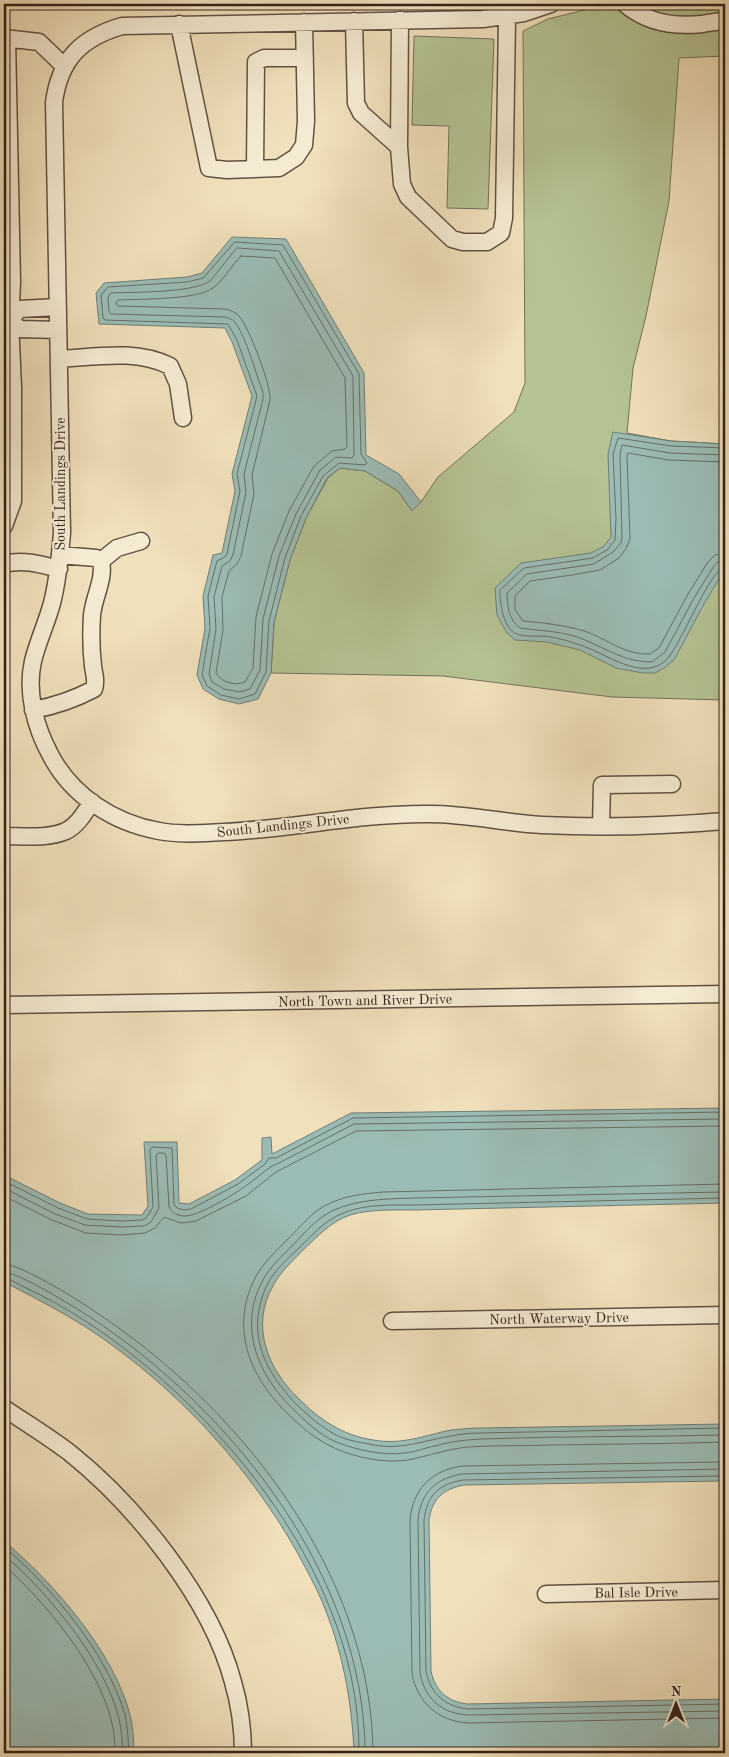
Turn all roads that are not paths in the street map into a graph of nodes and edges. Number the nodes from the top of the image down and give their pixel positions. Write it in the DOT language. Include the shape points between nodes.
graph roads {
  1 [pos="551,4"];
  2 [pos="625,4"];
  3 [pos="507,17"];
  4 [pos="400,20"];
  5 [pos="354,21"];
  6 [pos="725,21"];
  7 [pos="304,22"];
  8 [pos="179,24"];
  9 [pos="5,38"];
  10 [pos="305,58"];
  11 [pos="64,66"];
  12 [pos="399,147"];
  13 [pos="255,169"];
  14 [pos="58,307"];
  15 [pos="10,321"];
  16 [pos="58,330"];
  17 [pos="59,359"];
  18 [pos="183,418"];
  19 [pos="4,526"];
  20 [pos="141,541"];
  21 [pos="101,561"];
  22 [pos="60,562"];
  23 [pos="4,564"];
  24 [pos="34,710"];
  25 [pos="672,784"];
  26 [pos="92,802"];
  27 [pos="725,821"];
  28 [pos="600,826"];
  29 [pos="4,836"];
  30 [pos="725,994"];
  31 [pos="4,1005"];
  32 [pos="725,1315"];
  33 [pos="392,1321"];
  34 [pos="4,1408"];
  35 [pos="725,1590"];
  36 [pos="546,1594"];
  37 [pos="243,1753"];
  1 -- 3 [label="street, South Landings Drive"];
  2 -- 6 [label="street" via="648,19 665,23 685,25"];
  3 -- 4 [label="street, South Landings Drive"];
  3 -- 12 [label="street" via="504,218 501,233 487,242 452,239 408,197 402,184"];
  4 -- 5 [label="street, South Landings Drive"];
  4 -- 12 [label="street"];
  5 -- 7 [label="street, South Landings Drive"];
  5 -- 12 [label="street" via="356,103 361,113"];
  7 -- 8 [label="street, South Landings Drive"];
  7 -- 10 [label="street"];
  8 -- 11 [label="street, South Landings Drive" via="122,26 103,32 74,52"];
  8 -- 13 [label="street" via="209,168"];
  9 -- 11 [label="street" via="39,42"];
  9 -- 15 [label="street" via="12,282"];
  10 -- 13 [label="street" via="304,145 296,157 279,168"];
  10 -- 13 [label="street" via="264,58 256,62"];
  11 -- 14 [label="street, South Landings Drive" via="54,102"];
  14 -- 15 [label="street" via="19,309"];
  14 -- 16 [label="street, South Landings Drive"];
  15 -- 16 [label="street" via="20,329"];
  15 -- 19 [label="street" via="13,501"];
  16 -- 17 [label="street, South Landings Drive"];
  17 -- 18 [label="street" via="133,354 156,359 170,366 178,384"];
  17 -- 22 [label="street, South Landings Drive"];
  20 -- 21 [label="street" via="117,548"];
  21 -- 22 [label="street" via="96,558"];
  21 -- 24 [label="street" via="92,615 94,689"];
  22 -- 23 [label="street" via="14,561"];
  22 -- 24 [label="street, South Landings Drive" via="52,604 33,661 30,681"];
  24 -- 26 [label="street, South Landings Drive" via="50,754 61,772"];
  25 -- 28 [label="street" via="602,785"];
  26 -- 28 [label="street, South Landings Drive" via="121,820 177,833 261,830 369,816 430,814 540,825"];
  26 -- 29 [label="street" via="67,831 51,835"];
  27 -- 28 [label="street, South Landings Drive"];
  30 -- 31 [label="street, North Town and River Drive"];
  32 -- 33 [label="street, North Waterway Drive"];
  34 -- 37 [label="street" via="62,1448 100,1480 166,1555 220,1644 238,1703"];
  35 -- 36 [label="street, Bal Isle Drive"];
}
